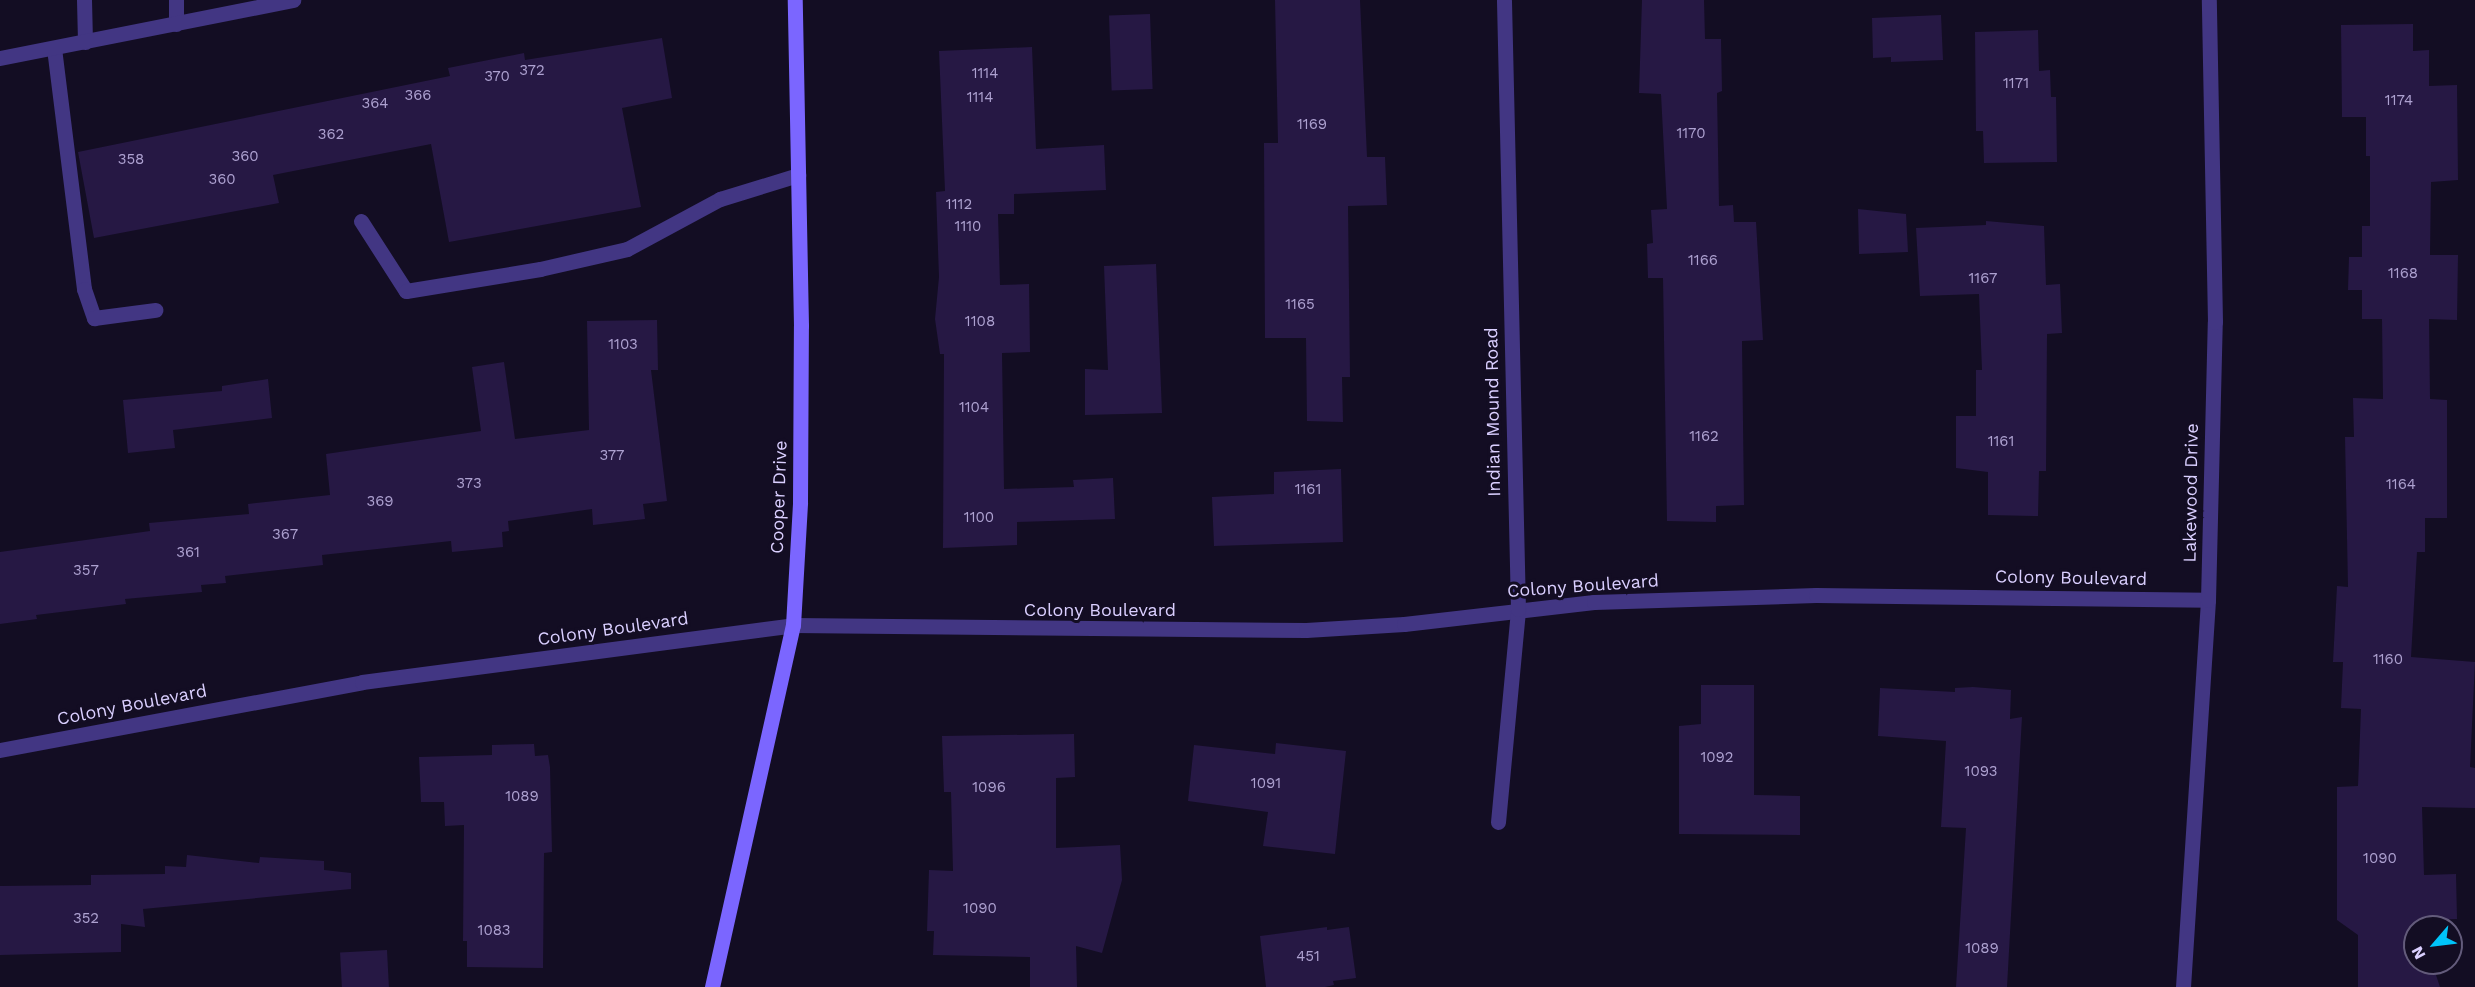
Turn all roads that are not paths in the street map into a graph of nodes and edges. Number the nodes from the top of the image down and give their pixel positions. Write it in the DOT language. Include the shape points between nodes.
graph roads {
  1 [pos="84,0"];
  2 [pos="176,0"];
  3 [pos="294,0"];
  4 [pos="795,0"];
  5 [pos="1504,0"];
  6 [pos="2209,0"];
  7 [pos="268,2"];
  8 [pos="176,24"];
  9 [pos="85,42"];
  10 [pos="54,48"];
  11 [pos="0,58"];
  12 [pos="798,176"];
  13 [pos="361,221"];
  14 [pos="155,310"];
  15 [pos="2208,600"];
  16 [pos="1518,609"];
  17 [pos="792,625"];
  18 [pos="0,750"];
  19 [pos="1498,822"];
  20 [pos="712,987"];
  21 [pos="2183,987"];
  1 -- 9 [label="street"];
  2 -- 8 [label="street"];
  3 -- 7 [label="street"];
  4 -- 12 [label="street, Cooper Drive"];
  5 -- 16 [label="street, Indian Mound Road"];
  6 -- 15 [label="street, Lakewood Drive" via="2215,322"];
  7 -- 8 [label="street"];
  8 -- 9 [label="street"];
  9 -- 10 [label="street"];
  10 -- 11 [label="street"];
  10 -- 14 [label="street" via="84,289 94,318"];
  12 -- 13 [label="street" via="720,199 627,249 540,269 406,291"];
  12 -- 17 [label="street, Cooper Drive" via="801,502"];
  15 -- 16 [label="street, Colony Boulevard" via="1816,595 1594,602"];
  15 -- 21 [label="street, Lakewood Drive"];
  16 -- 17 [label="street, Colony Boulevard" via="1404,624 1306,630"];
  16 -- 19 [label="street, Indian Mound Road"];
  17 -- 18 [label="street, Colony Boulevard" via="362,682"];
  17 -- 20 [label="street, Cooper Drive"];
}
